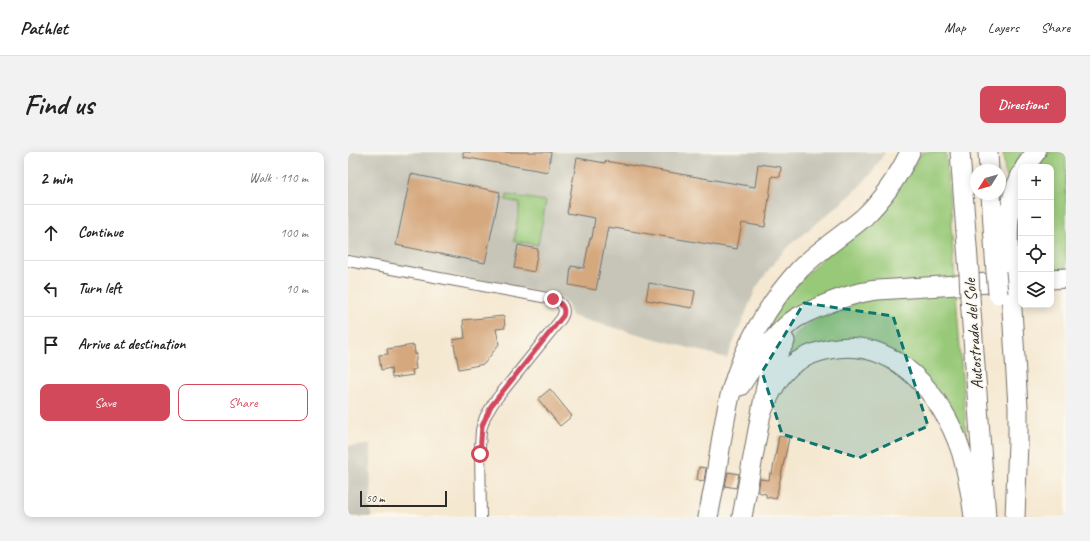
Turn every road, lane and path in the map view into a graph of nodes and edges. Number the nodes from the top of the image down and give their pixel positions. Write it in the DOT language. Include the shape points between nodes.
graph roads {
  1 [pos="910,152"];
  2 [pos="960,152"];
  3 [pos="988,152"];
  4 [pos="1036,152"];
  5 [pos="989,164"];
  6 [pos="1027,164"];
  7 [pos="1018,181"];
  8 [pos="992,200"];
  9 [pos="348,261"];
  10 [pos="1066,278"];
  11 [pos="1054,279"];
  12 [pos="1007,282"];
  13 [pos="814,309"];
  14 [pos="728,404"];
  15 [pos="761,414"];
  16 [pos="481,517"];
  17 [pos="708,517"];
  18 [pos="742,517"];
  19 [pos="974,517"];
  20 [pos="986,517"];
  21 [pos="1014,517"];
  1 -- 14 [label="highway" via="877,203 812,258 783,290 745,354"];
  2 -- 20 [label="highway, Autostrada del Sole, bridge"];
  3 -- 5 [label="highway"];
  4 -- 6 [label="highway"];
  7 -- 12 [label="highway" via="1009,215"];
  8 -- 12 [label="highway, Autostrada del Sole"];
  9 -- 16 [label="street" via="553,299 564,308 561,319 494,402 485,417 480,441"];
  10 -- 11 [label="highway"];
  12 -- 13 [label="highway" via="864,292 843,297"];
  12 -- 21 [label="highway, Autostrada del Sole"];
  13 -- 14 [label="highway" via="797,318 780,333"];
  13 -- 15 [label="highway" via="788,336 776,356 768,375"];
  14 -- 17 [label="highway"];
  15 -- 18 [label="highway"];
  15 -- 19 [label="highway" via="777,380 797,361 827,350 851,347 869,349 886,355 915,376 946,417 963,458"];
}
